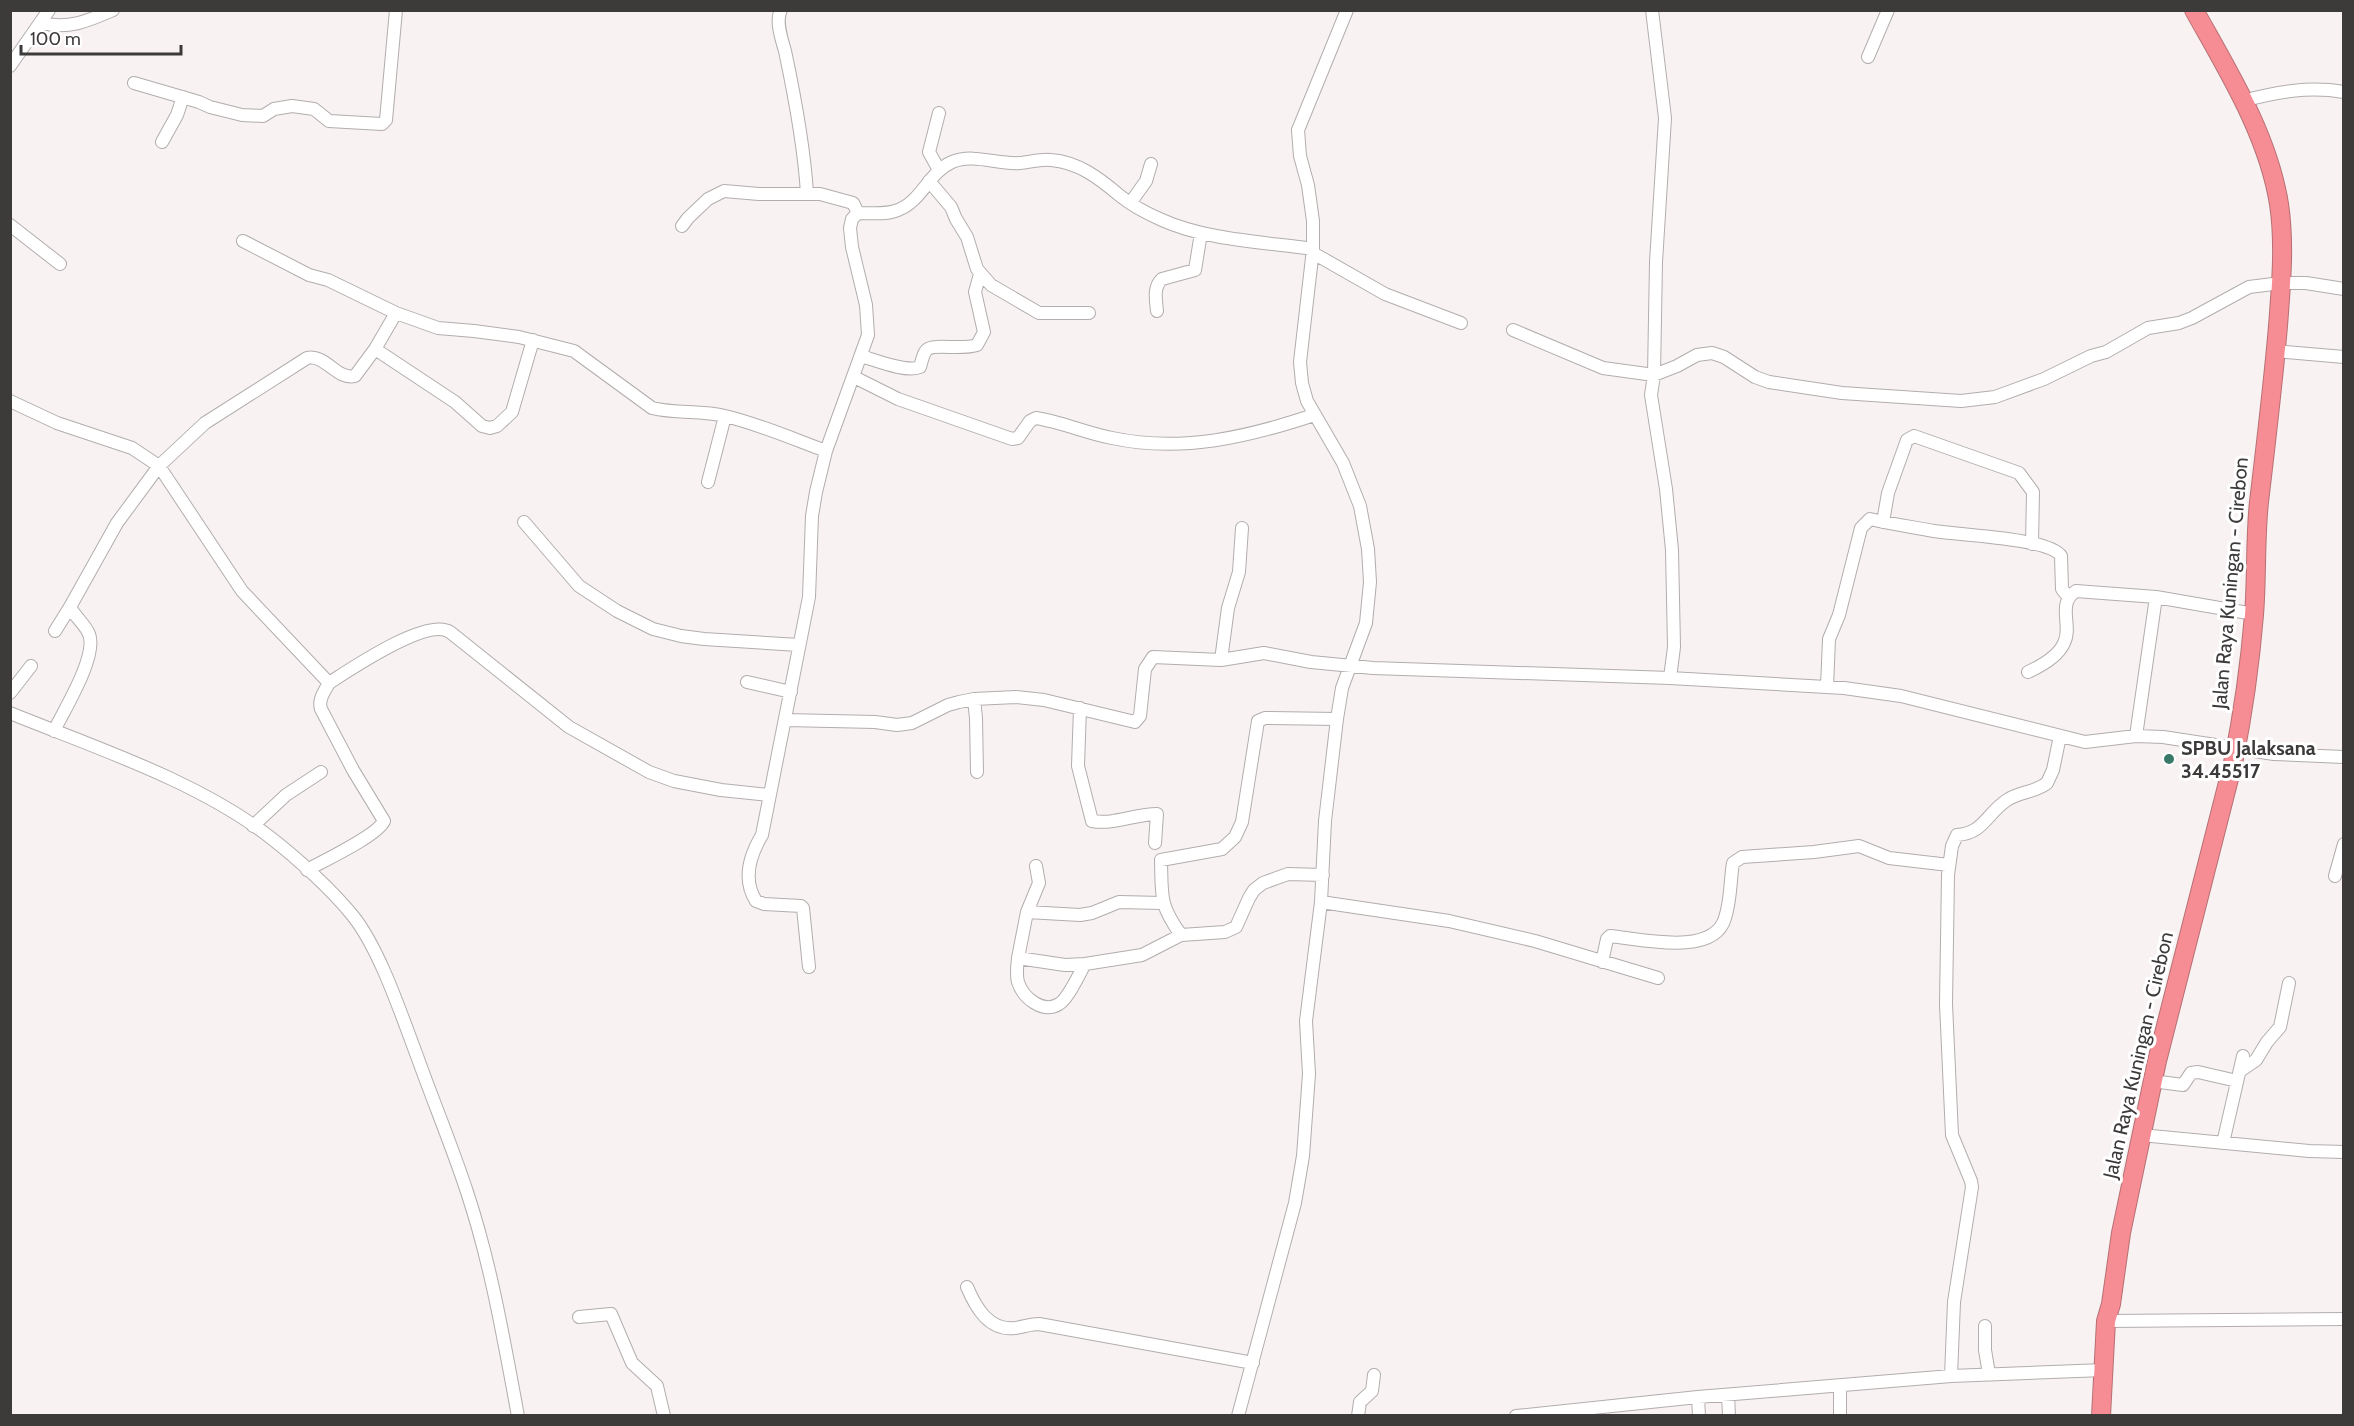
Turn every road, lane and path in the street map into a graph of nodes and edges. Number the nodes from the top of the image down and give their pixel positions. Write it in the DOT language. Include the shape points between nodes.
graph roads {
  1 [pos="50,10"];
  2 [pos="113,10"];
  3 [pos="396,10"];
  4 [pos="781,10"];
  5 [pos="1347,10"];
  6 [pos="1652,10"];
  7 [pos="1887,13"];
  8 [pos="2196,14"];
  9 [pos="43,22"];
  10 [pos="1868,57"];
  11 [pos="10,66"];
  12 [pos="134,83"];
  13 [pos="2343,93"];
  14 [pos="183,97"];
  15 [pos="2242,101"];
  16 [pos="939,113"];
  17 [pos="162,142"];
  18 [pos="1151,164"];
  19 [pos="939,170"];
  20 [pos="929,181"];
  21 [pos="807,193"];
  22 [pos="1131,202"];
  23 [pos="858,213"];
  24 [pos="10,225"];
  25 [pos="682,226"];
  26 [pos="1201,232"];
  27 [pos="243,241"];
  28 [pos="1313,251"];
  29 [pos="60,264"];
  30 [pos="980,274"];
  31 [pos="2282,283"];
  32 [pos="2343,289"];
  33 [pos="1157,311"];
  34 [pos="396,313"];
  35 [pos="1089,313"];
  36 [pos="1461,323"];
  37 [pos="1513,330"];
  38 [pos="533,340"];
  39 [pos="375,349"];
  40 [pos="2276,351"];
  41 [pos="861,356"];
  42 [pos="2343,357"];
  43 [pos="1654,375"];
  44 [pos="854,377"];
  45 [pos="10,400"];
  46 [pos="725,416"];
  47 [pos="1314,416"];
  48 [pos="826,451"];
  49 [pos="159,466"];
  50 [pos="708,482"];
  51 [pos="525,522"];
  52 [pos="1883,522"];
  53 [pos="1242,528"];
  54 [pos="2032,543"];
  55 [pos="2156,597"];
  56 [pos="2069,598"];
  57 [pos="70,607"];
  58 [pos="2254,614"];
  59 [pos="55,631"];
  60 [pos="799,645"];
  61 [pos="1221,660"];
  62 [pos="32,666"];
  63 [pos="1349,666"];
  64 [pos="2028,672"];
  65 [pos="1670,678"];
  66 [pos="747,682"];
  67 [pos="329,683"];
  68 [pos="1827,687"];
  69 [pos="791,692"];
  70 [pos="10,693"];
  71 [pos="974,699"];
  72 [pos="1080,708"];
  73 [pos="10,713"];
  74 [pos="1337,719"];
  75 [pos="786,720"];
  76 [pos="54,730"];
  77 [pos="2060,736"];
  78 [pos="2136,736"];
  79 [pos="2236,749"];
  80 [pos="2343,757"];
  81 [pos="321,772"];
  82 [pos="977,772"];
  83 [pos="769,795"];
  84 [pos="253,826"];
  85 [pos="1155,843"];
  86 [pos="2343,844"];
  87 [pos="1949,865"];
  88 [pos="1036,866"];
  89 [pos="307,870"];
  90 [pos="1323,875"];
  91 [pos="2335,876"];
  92 [pos="1321,902"];
  93 [pos="1162,903"];
  94 [pos="1028,912"];
  95 [pos="1181,935"];
  96 [pos="1018,958"];
  97 [pos="1602,962"];
  98 [pos="1085,964"];
  99 [pos="809,967"];
  100 [pos="1658,978"];
  101 [pos="2289,983"];
  102 [pos="2243,1056"];
  103 [pos="2238,1076"];
  104 [pos="2152,1081"];
  105 [pos="2141,1135"];
  106 [pos="2223,1143"];
  107 [pos="2343,1152"];
  108 [pos="967,1287"];
  109 [pos="579,1317"];
  110 [pos="2343,1319"];
  111 [pos="2106,1321"];
  112 [pos="1985,1326"];
  113 [pos="1253,1363"];
  114 [pos="2104,1370"];
  115 [pos="1989,1374"];
  116 [pos="1374,1375"];
  117 [pos="1951,1376"];
  118 [pos="1840,1386"];
  119 [pos="1728,1395"];
  120 [pos="1698,1397"];
  121 [pos="1530,1415"];
  122 [pos="518,1416"];
  123 [pos="664,1416"];
  124 [pos="1238,1416"];
  125 [pos="1358,1416"];
  126 [pos="1516,1416"];
  127 [pos="1699,1416"];
  128 [pos="1729,1416"];
  129 [pos="1840,1416"];
  130 [pos="2100,1416"];
  1 -- 9 [label="street"];
  2 -- 9 [label="street" via="67,26"];
  3 -- 14 [label="street" via="385,123 329,120 314,109 292,106 274,109 263,116 242,115"];
  4 -- 21 [label="street" via="781,34 799,120"];
  5 -- 28 [label="street" via="1298,130 1309,194"];
  6 -- 43 [label="street" via="1665,118"];
  7 -- 10 [label="street"];
  8 -- 15 [label="highway, Jalan Raya Kuningan - Cirebon"];
  9 -- 11 [label="street"];
  12 -- 14 [label="street"];
  13 -- 15 [label="street" via="2310,88 2278,91"];
  14 -- 17 [label="street"];
  15 -- 31 [label="highway, Jalan Raya Kuningan - Cirebon" via="2263,147 2279,204"];
  16 -- 19 [label="street" via="929,152"];
  18 -- 22 [label="street" via="1146,181"];
  19 -- 20 [label="street"];
  19 -- 22 [label="street" via="961,159 1017,163 1050,159 1088,172"];
  20 -- 23 [label="street" via="915,199 899,210"];
  20 -- 30 [label="street" via="951,207 968,237"];
  21 -- 23 [label="street" via="853,203"];
  21 -- 25 [label="street" via="724,190"];
  22 -- 26 [label="street" via="1162,220"];
  23 -- 41 [label="street" via="850,228 868,320"];
  24 -- 29 [label="street"];
  26 -- 28 [label="street"];
  26 -- 33 [label="street" via="1194,270 1157,282"];
  27 -- 34 [label="street"];
  28 -- 36 [label="street" via="1385,294"];
  28 -- 47 [label="street" via="1300,362"];
  30 -- 35 [label="street" via="991,285 1039,313"];
  30 -- 41 [label="street" via="975,292 984,332 977,345 929,348 916,369"];
  31 -- 32 [label="street"];
  31 -- 40 [label="highway, Jalan Raya Kuningan - Cirebon"];
  31 -- 43 [label="street" via="2240,290 2192,318 2148,328 2106,352 2044,379 1980,400 1925,400 1784,385 1755,377 1712,352"];
  34 -- 38 [label="street" via="438,328"];
  34 -- 39 [label="street"];
  37 -- 43 [label="street" via="1603,368"];
  38 -- 39 [label="street" via="512,412 490,428"];
  38 -- 46 [label="street" via="574,351 652,408"];
  39 -- 49 [label="street" via="351,377 317,357 304,360 205,423"];
  40 -- 42 [label="street"];
  40 -- 58 [label="highway, Jalan Raya Kuningan - Cirebon" via="2259,505"];
  41 -- 44 [label="street"];
  43 -- 65 [label="street" via="1652,395 1672,550 1674,647"];
  44 -- 47 [label="street" via="898,399 1012,440 1036,418 1112,438 1158,445 1257,434"];
  44 -- 48 [label="street"];
  45 -- 49 [label="street" via="57,423 132,448"];
  46 -- 48 [label="street"];
  46 -- 50 [label="street"];
  47 -- 63 [label="street" via="1343,463 1360,506 1368,549 1366,623"];
  48 -- 60 [label="street" via="812,516 809,597"];
  49 -- 57 [label="street" via="117,523"];
  49 -- 67 [label="street" via="242,591"];
  51 -- 60 [label="street" via="579,586 653,629 704,639"];
  52 -- 54 [label="street"];
  52 -- 54 [label="street" via="1888,493 1907,440 1914,436 2019,473 2033,492"];
  52 -- 68 [label="street" via="1870,519 1861,528 1829,639"];
  53 -- 61 [label="street" via="1239,572 1228,608"];
  54 -- 56 [label="street" via="2060,554 2062,590"];
  55 -- 56 [label="street" via="2079,591"];
  55 -- 58 [label="street"];
  55 -- 78 [label="street"];
  56 -- 64 [label="street" via="2064,643 2047,661"];
  57 -- 59 [label="street"];
  57 -- 76 [label="street" via="89,634 90,648 81,679"];
  58 -- 79 [label="highway, Jalan Raya Kuningan - Cirebon"];
  60 -- 69 [label="street"];
  61 -- 63 [label="street" via="1264,653"];
  61 -- 72 [label="street" via="1153,657 1145,669 1140,717 1135,722"];
  62 -- 70 [label="street"];
  63 -- 65 [label="street"];
  63 -- 74 [label="street"];
  65 -- 68 [label="street"];
  66 -- 69 [label="street"];
  67 -- 83 [label="street" via="384,648 441,628 569,727 649,772 674,781"];
  67 -- 89 [label="street" via="320,699 321,709 384,823"];
  68 -- 77 [label="street" via="1901,696"];
  69 -- 75 [label="street"];
  71 -- 72 [label="street" via="1030,698"];
  71 -- 75 [label="street" via="948,705 905,724"];
  71 -- 82 [label="street"];
  72 -- 85 [label="street" via="1078,766 1092,821 1157,814"];
  73 -- 76 [label="street"];
  74 -- 90 [label="street"];
  74 -- 93 [label="street" via="1258,721 1242,822 1235,837 1222,849 1161,860"];
  75 -- 83 [label="street"];
  76 -- 84 [label="street" via="181,784"];
  77 -- 78 [label="street" via="2095,742"];
  77 -- 87 [label="street" via="2047,783 2008,799 1975,831 1957,835"];
  78 -- 79 [label="street"];
  79 -- 80 [label="street"];
  79 -- 104 [label="highway, Jalan Raya Kuningan - Cirebon"];
  81 -- 84 [label="street" via="286,795"];
  83 -- 99 [label="street" via="762,835 748,875 753,896 760,903 803,908"];
  84 -- 89 [label="street"];
  86 -- 91 [label="street"];
  87 -- 97 [label="street" via="1889,858 1859,846 1742,857 1733,863 1725,920 1720,930 1697,942 1610,936"];
  87 -- 117 [label="street" via="1946,1004 1950,1113 1952,1136 1972,1187 1954,1302"];
  88 -- 94 [label="street" via="1039,883"];
  89 -- 122 [label="street" via="353,916 401,1013 467,1193 484,1253"];
  90 -- 92 [label="street"];
  90 -- 95 [label="street" via="1288,874 1263,883 1249,898 1236,927 1225,932"];
  92 -- 97 [label="street" via="1449,921"];
  92 -- 113 [label="street" via="1306,1021 1309,1074 1303,1156 1295,1203"];
  93 -- 94 [label="street" via="1119,902 1080,915"];
  93 -- 95 [label="street"];
  94 -- 96 [label="street"];
  95 -- 98 [label="street" via="1143,955"];
  96 -- 98 [label="street"];
  96 -- 98 [label="street" via="1021,988 1036,1005 1050,1007 1065,999"];
  97 -- 100 [label="street"];
  101 -- 103 [label="street" via="2280,1028 2256,1060"];
  102 -- 103 [label="street"];
  103 -- 104 [label="street" via="2198,1072 2191,1073 2183,1085"];
  103 -- 106 [label="street"];
  104 -- 105 [label="highway, Jalan Raya Kuningan - Cirebon"];
  105 -- 106 [label="street"];
  105 -- 111 [label="highway, Jalan Raya Kuningan - Cirebon"];
  106 -- 107 [label="street"];
  108 -- 113 [label="street" via="982,1314 999,1328 1039,1324"];
  109 -- 123 [label="street" via="611,1314 632,1363 657,1386"];
  110 -- 111 [label="street"];
  111 -- 114 [label="highway, Jalan Raya Kuningan - Cirebon"];
  112 -- 115 [label="street"];
  113 -- 124 [label="street"];
  114 -- 115 [label="street"];
  114 -- 130 [label="highway, Jalan Raya Kuningan - Cirebon"];
  115 -- 117 [label="street"];
  116 -- 125 [label="street" via="1371,1391 1360,1402"];
  117 -- 118 [label="street"];
  118 -- 119 [label="street"];
  118 -- 129 [label="street"];
  119 -- 120 [label="street"];
  119 -- 128 [label="street"];
  120 -- 121 [label="street"];
  120 -- 127 [label="street"];
  121 -- 126 [label="street"];
}
